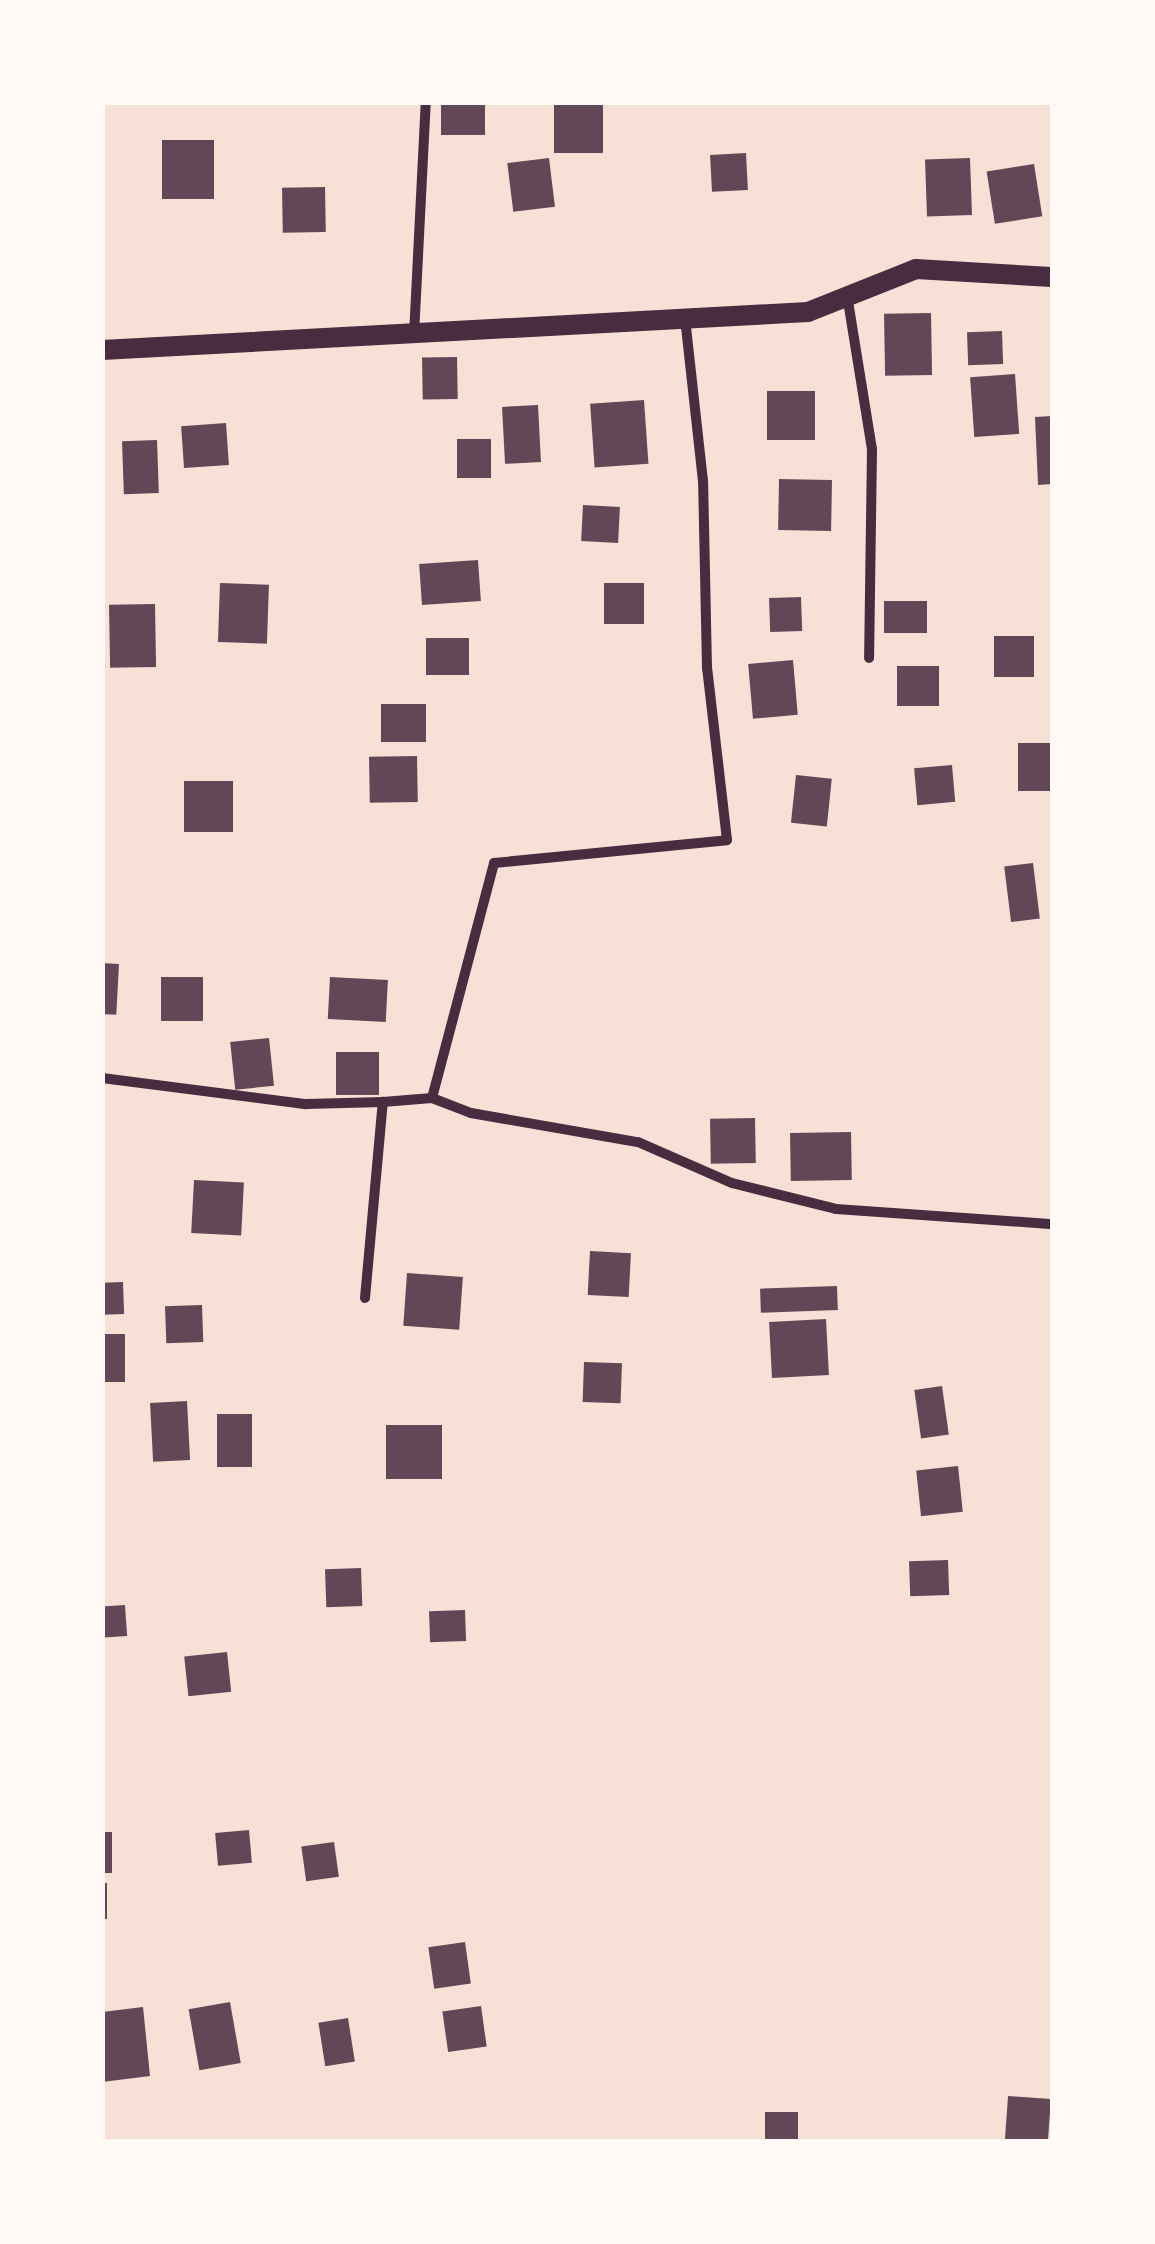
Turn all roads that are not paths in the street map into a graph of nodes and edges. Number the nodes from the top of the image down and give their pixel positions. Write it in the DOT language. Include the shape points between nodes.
graph roads {
  1 [pos="426,102"];
  2 [pos="1052,276"];
  3 [pos="848,301"];
  4 [pos="685,319"];
  5 [pos="414,335"];
  6 [pos="102,350"];
  7 [pos="869,658"];
  8 [pos="102,1078"];
  9 [pos="432,1098"];
  10 [pos="383,1102"];
  11 [pos="1052,1224"];
  12 [pos="365,1298"];
  1 -- 5 [label="street"];
  2 -- 3 [label="main road" via="916,269 881,279"];
  3 -- 4 [label="main road" via="808,312"];
  3 -- 7 [label="street" via="872,449"];
  4 -- 5 [label="main road"];
  4 -- 9 [label="street" via="703,482 707,668 728,840 494,864"];
  5 -- 6 [label="main road"];
  8 -- 10 [label="street" via="306,1104"];
  9 -- 10 [label="street"];
  9 -- 11 [label="street" via="471,1114 638,1142 732,1183 836,1209"];
  10 -- 12 [label="street"];
}
